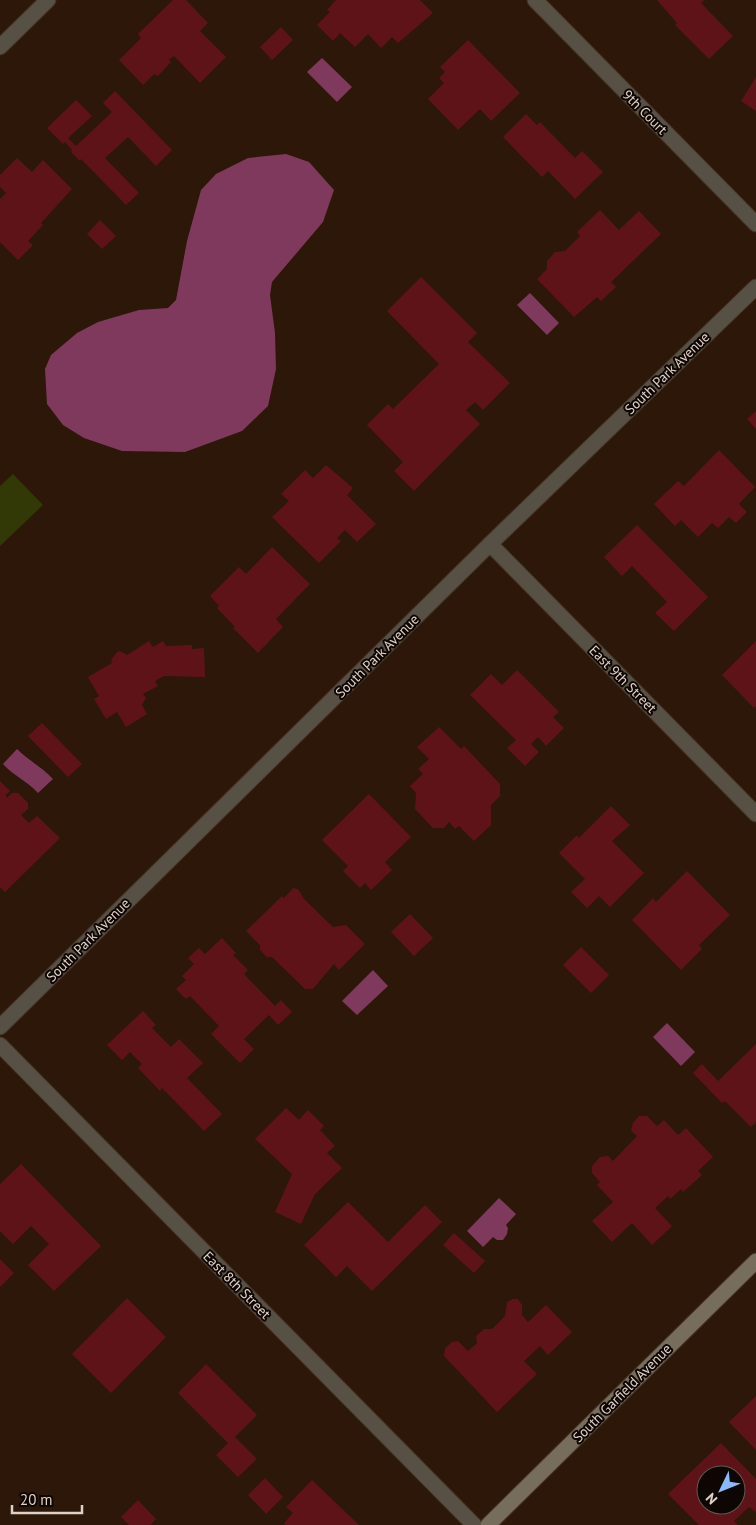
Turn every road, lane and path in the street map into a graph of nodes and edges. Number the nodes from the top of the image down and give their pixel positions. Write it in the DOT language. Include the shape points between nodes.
graph roads {
  1 [pos="48,0"];
  2 [pos="535,0"];
  3 [pos="0,47"];
  4 [pos="756,224"];
  5 [pos="756,287"];
  6 [pos="490,544"];
  7 [pos="756,814"];
  8 [pos="0,1027"];
  9 [pos="0,1045"];
  10 [pos="756,1261"];
  11 [pos="474,1525"];
  12 [pos="488,1525"];
  1 -- 3 [label="street"];
  2 -- 4 [label="street, 9th Court"];
  5 -- 6 [label="street, South Park Avenue"];
  6 -- 7 [label="street, East 9th Street"];
  6 -- 8 [label="street, South Park Avenue"];
  9 -- 11 [label="street, East 8th Street"];
  10 -- 12 [label="street, South Garfield Avenue"];
}
